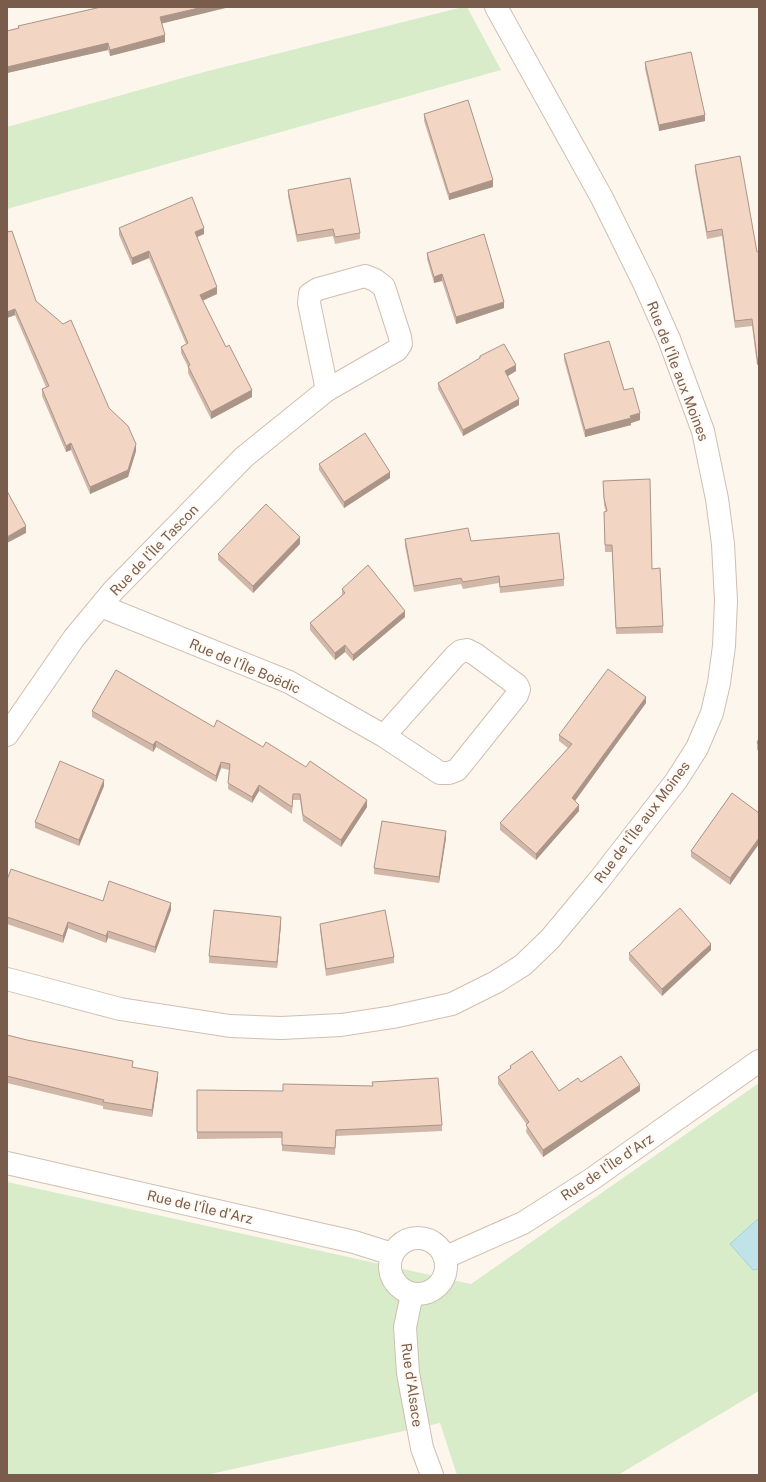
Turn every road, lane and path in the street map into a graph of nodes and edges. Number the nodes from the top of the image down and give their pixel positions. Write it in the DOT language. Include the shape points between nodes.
graph roads {
  1 [pos="496,7"];
  2 [pos="327,390"];
  3 [pos="101,606"];
  4 [pos="7,735"];
  5 [pos="384,736"];
  6 [pos="7,979"];
  7 [pos="759,1061"];
  8 [pos="7,1163"];
  9 [pos="392,1254"];
  10 [pos="446,1257"];
  11 [pos="412,1294"];
  12 [pos="432,1475"];
  1 -- 6 [label="street, Rue de l'Île aux Moines" via="602,198 669,339 703,431 717,499 723,544 726,601 719,683 712,713 697,748 676,781 550,939 523,965 452,1004 341,1025 281,1028 230,1026 120,1009"];
  2 -- 2 [label="street, Rue de l'Île Tascon" via="397,350 401,344 384,287 365,276 318,289 310,294 309,303"];
  2 -- 3 [label="street, Rue de l'Île Tascon" via="244,457"];
  3 -- 4 [label="street, Rue de l'Île Tascon" via="74,638"];
  3 -- 5 [label="street, Rue de l'Île Boëdic" via="289,682"];
  5 -- 5 [label="street, Rue de l'Île Boëdic" via="440,774 449,773 457,770 517,695 519,689 475,654 468,650 461,651"];
  7 -- 10 [label="street, Rue de l'Île d'Arz" via="592,1179 522,1223"];
  8 -- 9 [label="street, Rue de l'Île d'Arz" via="354,1242"];
  9 -- 10 [label="street" via="403,1241 420,1237 436,1243"];
  9 -- 11 [label="street" via="390,1271 398,1285"];
  10 -- 11 [label="street" via="447,1272 440,1285 427,1293"];
  11 -- 12 [label="street, Rue d'Alsace" via="405,1327 408,1374 422,1448"];
}
